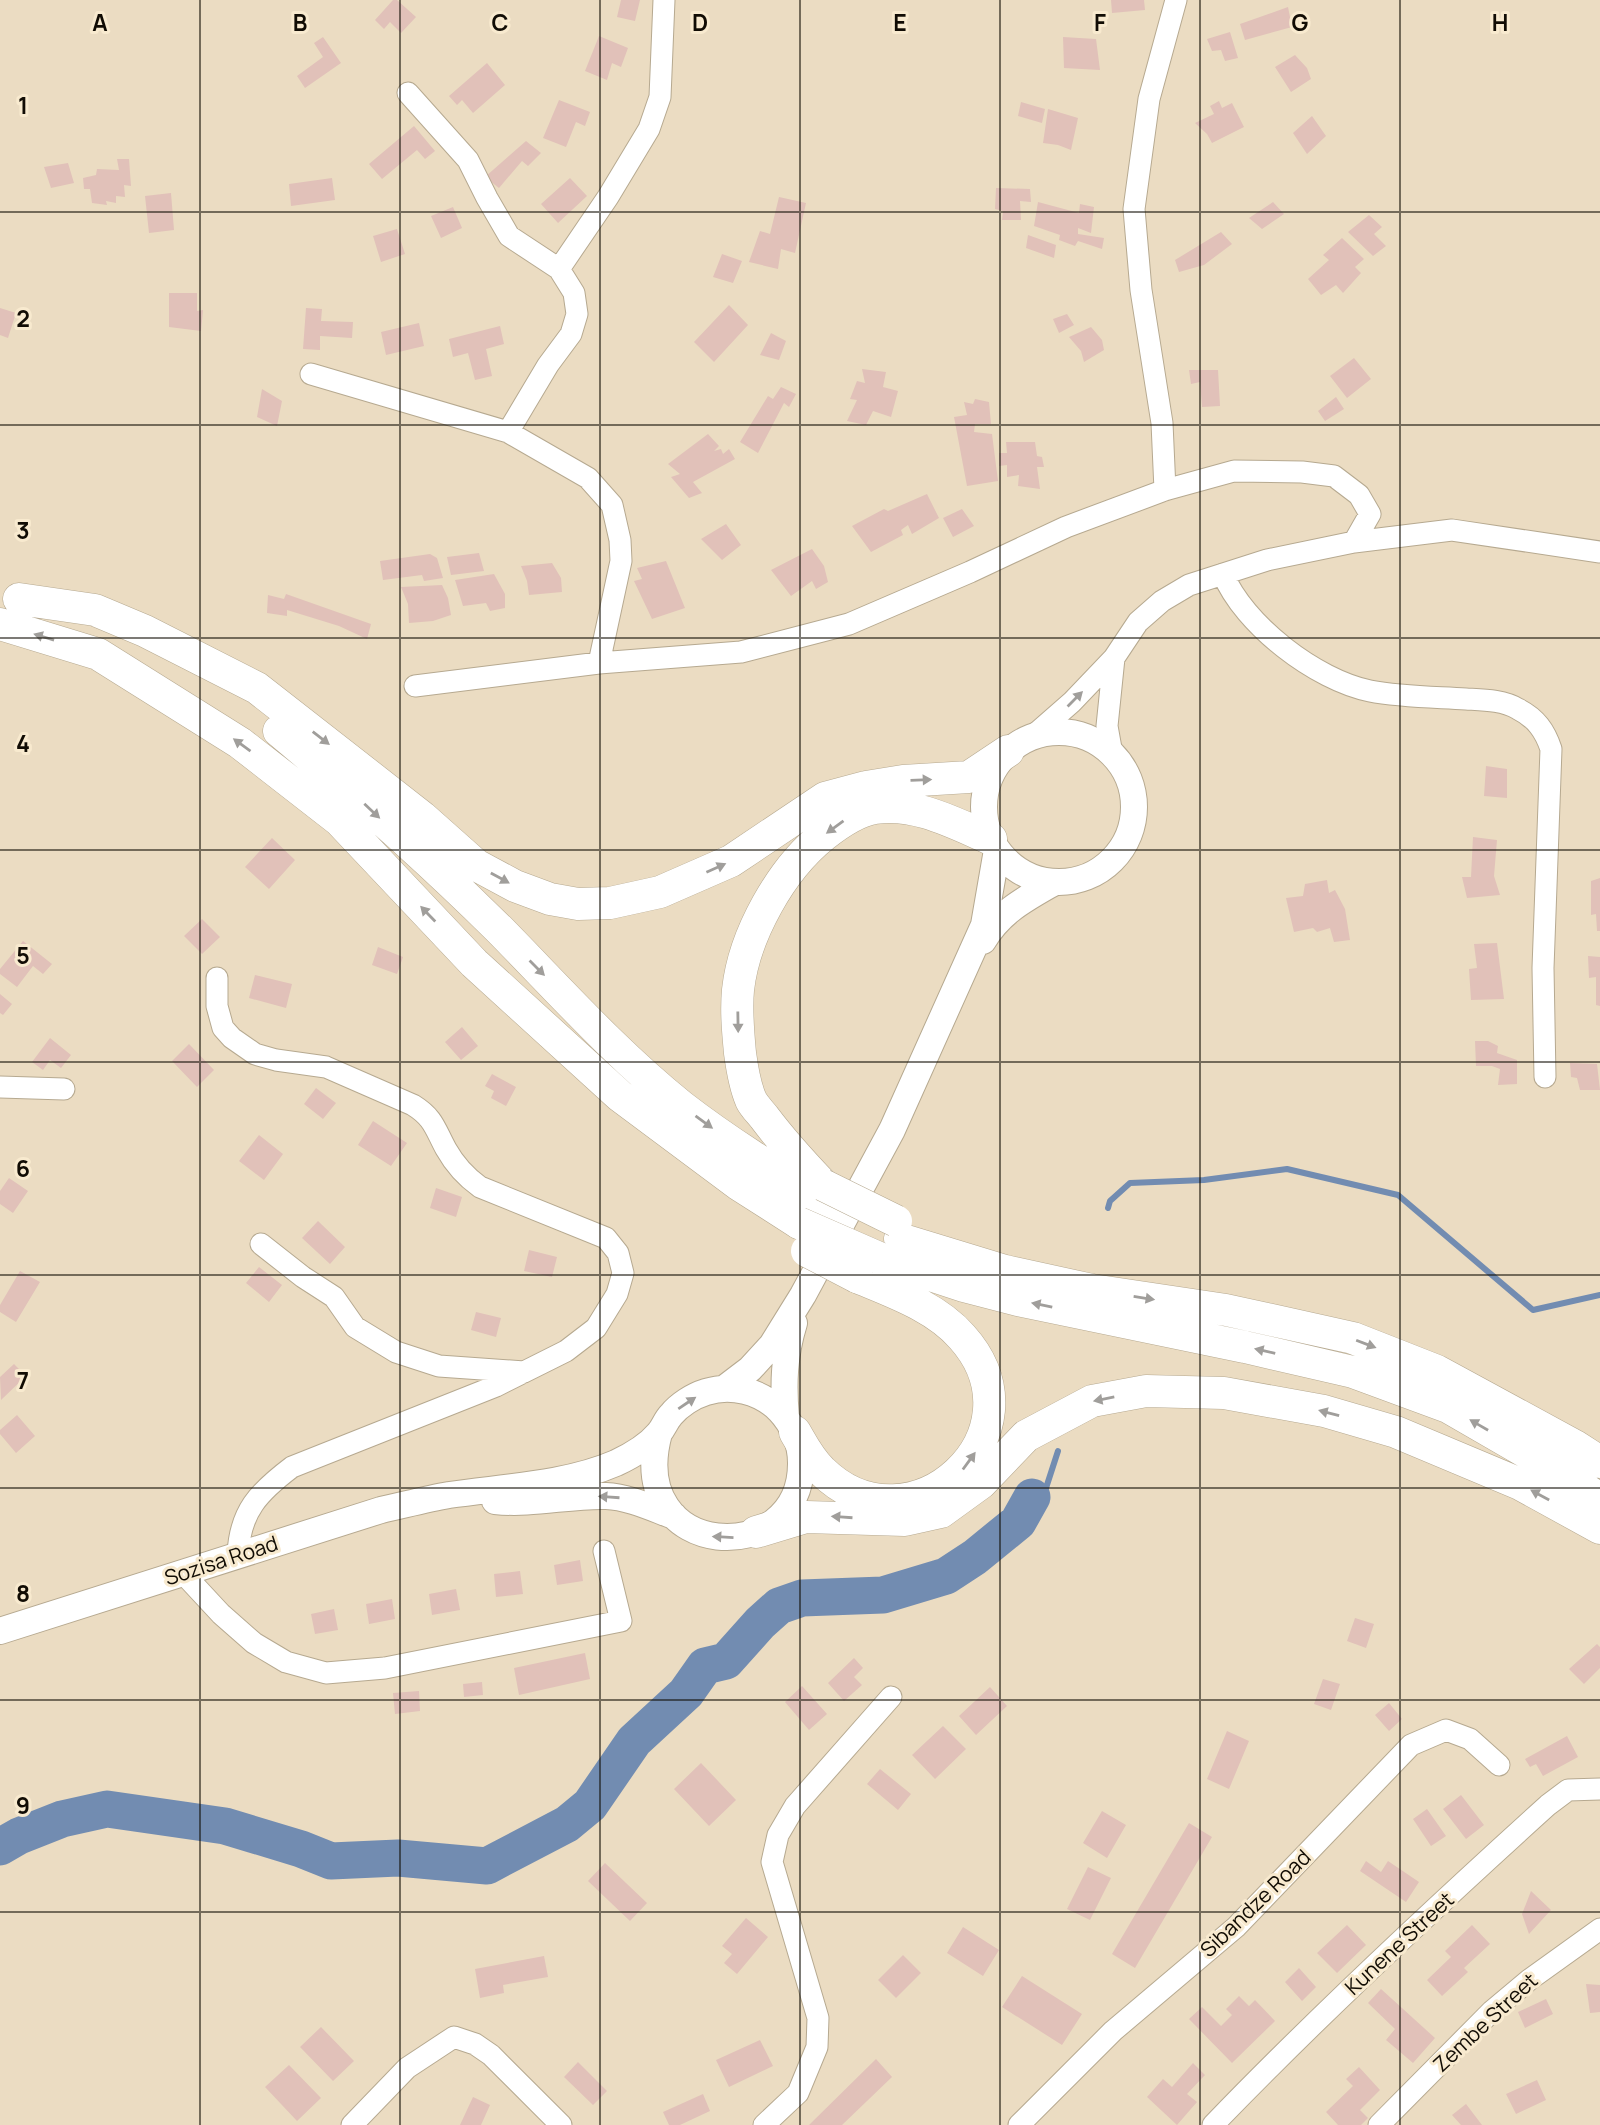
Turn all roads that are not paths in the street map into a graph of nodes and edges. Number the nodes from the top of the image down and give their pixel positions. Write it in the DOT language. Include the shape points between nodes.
graph roads {
  1 [pos="664,0"];
  2 [pos="1176,0"];
  3 [pos="408,93"];
  4 [pos="559,269"];
  5 [pos="311,374"];
  6 [pos="508,432"];
  7 [pos="1165,490"];
  8 [pos="1354,542"];
  9 [pos="1600,552"];
  10 [pos="1223,574"];
  11 [pos="9,597"];
  12 [pos="0,624"];
  13 [pos="1114,658"];
  14 [pos="598,663"];
  15 [pos="415,686"];
  16 [pos="1020,744"];
  17 [pos="1112,754"];
  18 [pos="994,845"];
  19 [pos="1053,883"];
  20 [pos="966,967"];
  21 [pos="217,978"];
  22 [pos="1545,1077"];
  23 [pos="0,1087"];
  24 [pos="64,1089"];
  25 [pos="829,1197"];
  26 [pos="261,1244"];
  27 [pos="883,1249"];
  28 [pos="803,1295"];
  29 [pos="524,1372"];
  30 [pos="725,1388"];
  31 [pos="791,1425"];
  32 [pos="659,1433"];
  33 [pos="1600,1462"];
  34 [pos="445,1496"];
  35 [pos="1600,1499"];
  36 [pos="674,1516"];
  37 [pos="1600,1528"];
  38 [pos="756,1532"];
  39 [pos="604,1551"];
  40 [pos="238,1554"];
  41 [pos="182,1572"];
  42 [pos="0,1631"];
  43 [pos="891,1697"];
  44 [pos="1499,1765"];
  45 [pos="1600,1789"];
  46 [pos="1600,1929"];
  47 [pos="352,2125"];
  48 [pos="561,2125"];
  49 [pos="764,2125"];
  50 [pos="1019,2125"];
  51 [pos="1213,2125"];
  52 [pos="1378,2125"];
  1 -- 4 [label="street" via="660,97 649,129"];
  2 -- 7 [label="street" via="1149,99 1135,209 1141,290 1162,423"];
  3 -- 4 [label="street" via="468,160 509,236"];
  4 -- 6 [label="street" via="574,293 577,314 571,334"];
  5 -- 6 [label="street"];
  6 -- 14 [label="street" via="588,478 612,505 621,561"];
  7 -- 8 [label="street" via="1234,471 1334,476 1359,495 1370,514"];
  7 -- 14 [label="street" via="1066,527 849,624 741,652"];
  8 -- 9 [label="street" via="1452,530"];
  8 -- 10 [label="street"];
  10 -- 13 [label="street" via="1189,585 1162,601 1138,622"];
  10 -- 22 [label="street" via="1241,607 1256,623 1322,673 1371,691 1494,701 1517,708 1546,734 1551,749 1543,968"];
  11 -- 16 [label="highway, one-way" via="95,610 257,688 477,865 515,886 578,904 610,903 660,892 731,861 825,798 903,781 969,777"];
  11 -- 25 [label="highway, one-way" via="106,628 169,658 263,718 356,796 625,1057 681,1105 741,1149"];
  27 -- 12 [label="highway, one-way, bridge" via="803,1237 620,1096 474,962 339,820 240,743 98,654"];
  16 -- 13 [label="street, one-way" via="1072,702"];
  13 -- 17 [label="street" via="1107,726"];
  14 -- 15 [label="street"];
  16 -- 17 [label="main road" via="1051,732 1070,732 1089,738"];
  16 -- 18 [label="main road" via="993,772 984,796"];
  17 -- 19 [label="main road" via="1129,778 1134,797 1129,835 1107,866 1072,882"];
  18 -- 19 [label="main road" via="1021,873"];
  18 -- 20 [label="main road" via="984,925"];
  18 -- 25 [label="highway, one-way" via="931,813 873,808 842,821 810,846 764,911 738,988 742,1067 752,1101"];
  19 -- 20 [label="main road" via="1014,904 990,928"];
  20 -- 28 [label="main road" via="892,1130"];
  21 -- 29 [label="street" via="223,1028 255,1054 326,1067 413,1105 434,1123 455,1164 480,1187 606,1238 618,1253 623,1273 617,1294 596,1328 566,1351"];
  23 -- 24 [label="street"];
  25 -- 27 [label="highway, bridge"];
  26 -- 29 [label="street" via="334,1297 355,1327 396,1352 439,1366"];
  31 -- 27 [label="highway, one-way" via="824,1473 850,1491 880,1500 907,1499 951,1480 968,1465 983,1439 989,1411 979,1357 961,1335 904,1296"];
  27 -- 33 [label="highway, one-way" via="1092,1290 1226,1310 1353,1338 1437,1371"];
  35 -- 27 [label="highway, one-way" via="1448,1407 1353,1372 964,1286"];
  28 -- 30 [label="main road" via="772,1345"];
  28 -- 31 [label="main road" via="787,1345 783,1382"];
  29 -- 40 [label="street" via="292,1467 250,1506 239,1532"];
  30 -- 31 [label="main road" via="759,1395"];
  32 -- 30 [label="main road, one-way" via="686,1401"];
  31 -- 38 [label="main road" via="801,1451 796,1490 787,1508"];
  32 -- 34 [label="main road" via="638,1451 574,1476"];
  32 -- 36 [label="main road" via="653,1454 654,1477"];
  36 -- 34 [label="main road, one-way" via="607,1496 515,1503"];
  34 -- 40 [label="main road, Sozisa Road" via="382,1510"];
  38 -- 36 [label="main road, one-way" via="721,1538 688,1527"];
  37 -- 38 [label="highway, one-way" via="1520,1484 1396,1432 1324,1411 1224,1393 1146,1391 1092,1401 1026,1436 981,1483 941,1512 905,1520 806,1517"];
  39 -- 41 [label="street" via="621,1622 385,1668 326,1673 286,1661 254,1643"];
  40 -- 41 [label="main road, Sozisa Road"];
  41 -- 42 [label="main road, Sozisa Road"];
  43 -- 49 [label="street" via="795,1806 778,1835 772,1861 818,2018 817,2047 798,2092"];
  44 -- 50 [label="street, Sibandze Road" via="1470,1739 1446,1730 1411,1745 1236,1927 1113,2031"];
  45 -- 51 [label="street, Kunene Street" via="1568,1790 1548,1805 1268,2067"];
  46 -- 52 [label="street, Zembe Street" via="1501,2003"];
  47 -- 48 [label="street" via="407,2068 454,2037 491,2055"];
}
